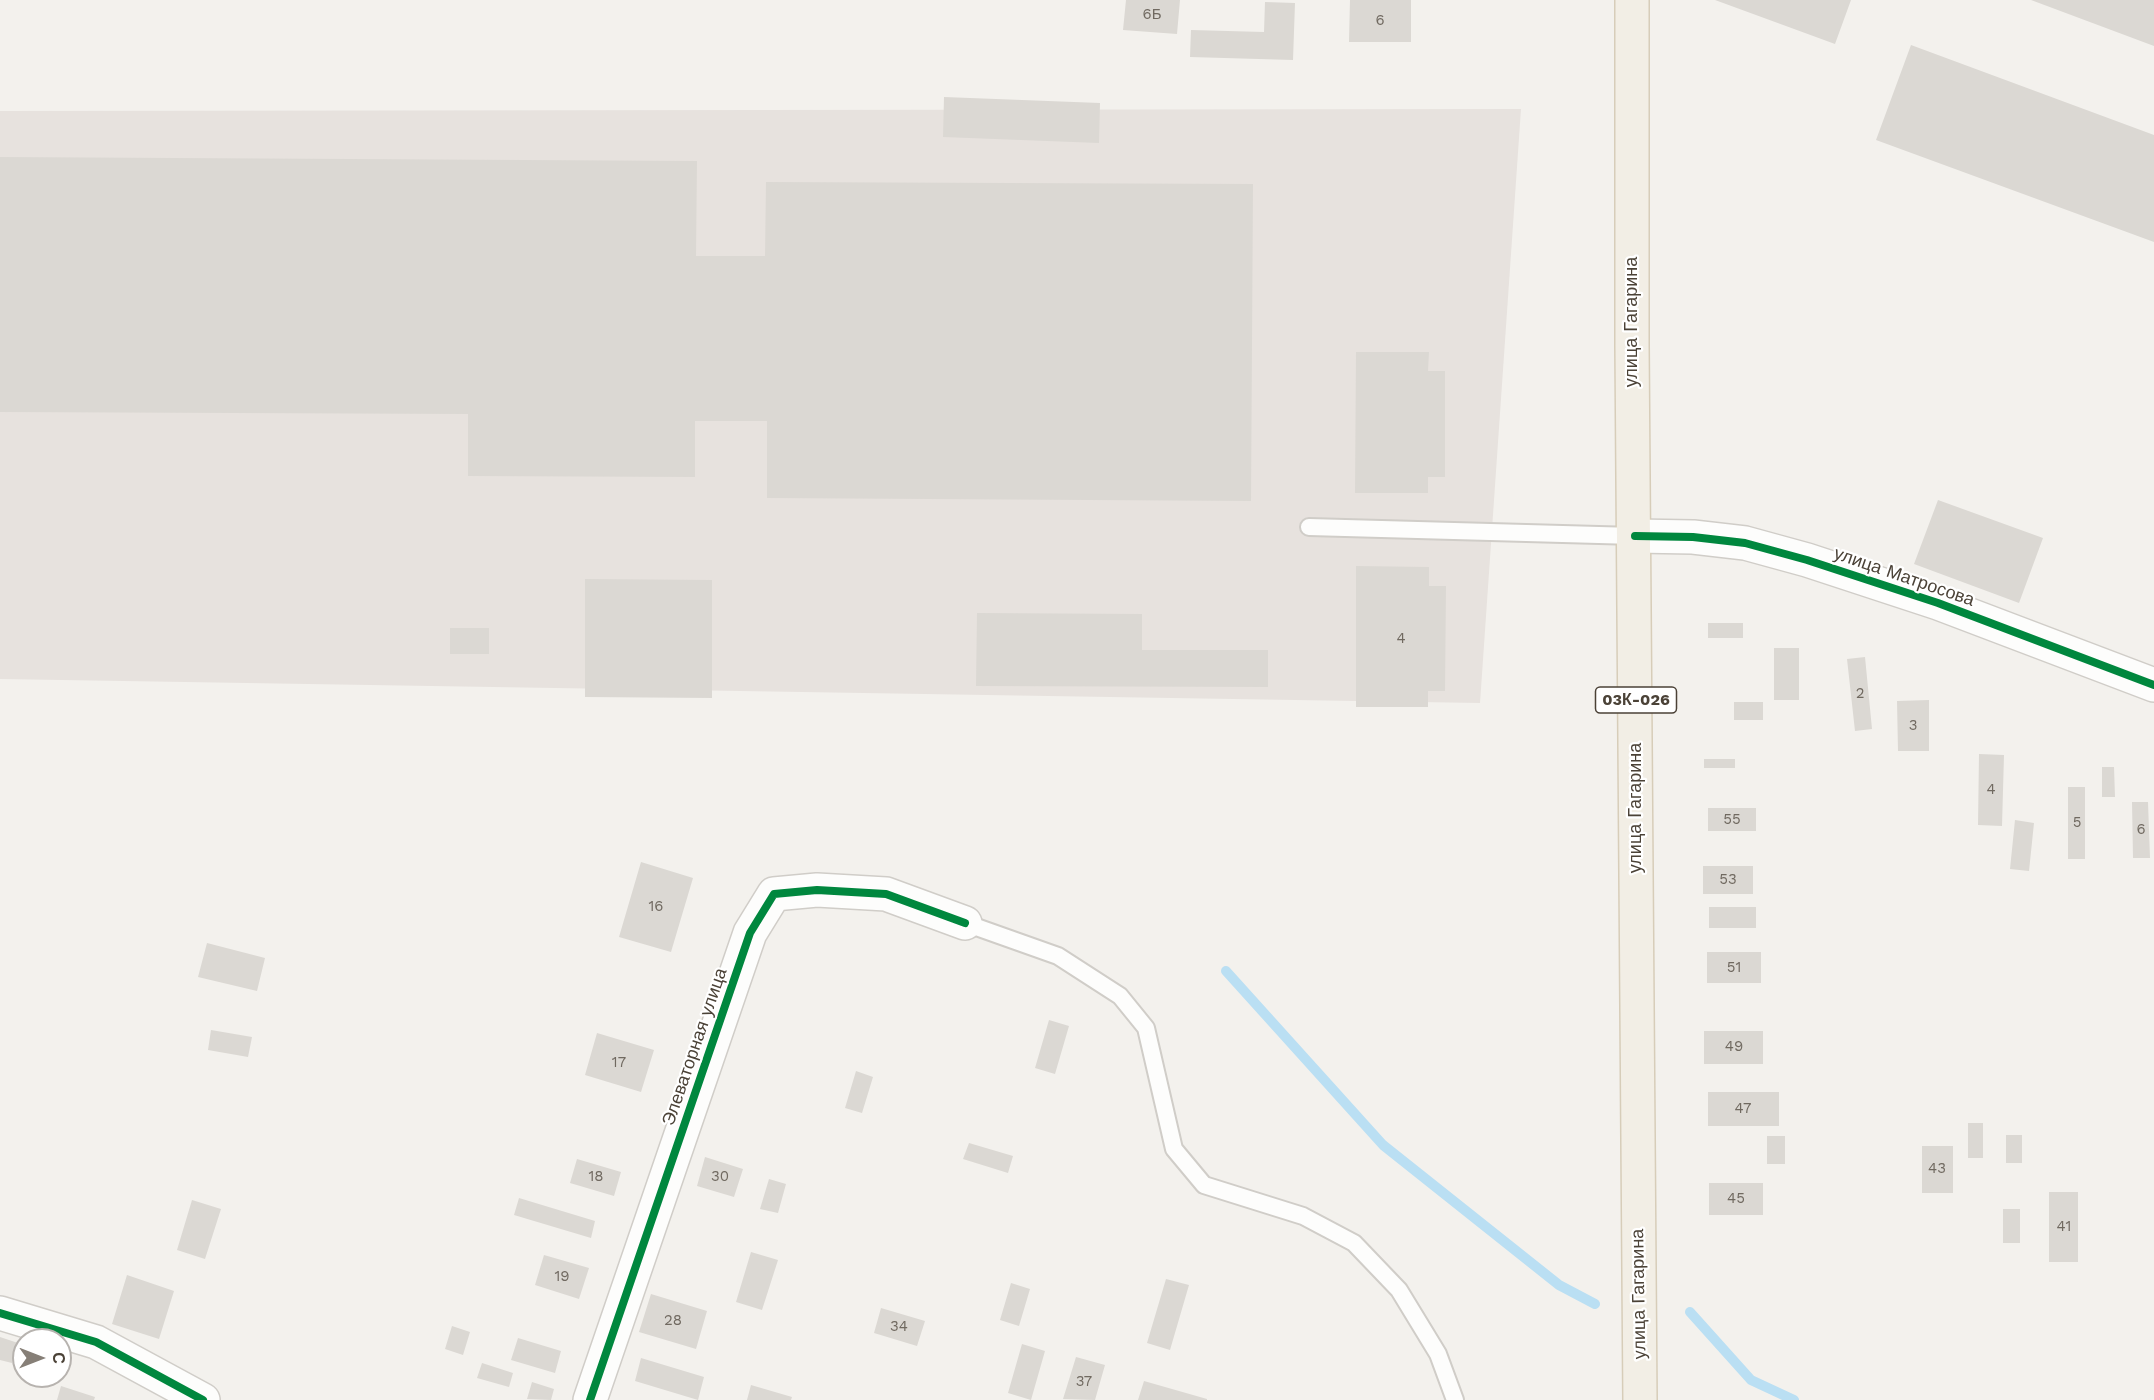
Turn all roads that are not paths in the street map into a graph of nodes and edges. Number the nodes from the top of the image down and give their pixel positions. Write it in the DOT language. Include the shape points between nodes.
graph roads {
  1 [pos="1632,0"];
  2 [pos="1308,526"];
  3 [pos="1635,536"];
  4 [pos="2154,685"];
  5 [pos="965,923"];
  6 [pos="0,1313"];
  7 [pos="182,1395"];
  8 [pos="590,1400"];
  9 [pos="1455,1400"];
  10 [pos="1640,1400"];
  1 -- 3 [label="main road, улица Гагарина / 03К-026"];
  2 -- 3 [label="lane"];
  3 -- 4 [label="street, улица Матросова" via="1745,543 1807,560 1938,603"];
  3 -- 10 [label="main road, улица Гагарина / 03К-026"];
  5 -- 8 [label="street, Элеваторная улица" via="886,894 817,890 774,894 750,933"];
  5 -- 9 [label="lane" via="1058,956 1120,996 1146,1028 1174,1149 1204,1185 1303,1216 1354,1243 1399,1290 1438,1354"];
  6 -- 7 [label="street" via="96,1342"];
}
